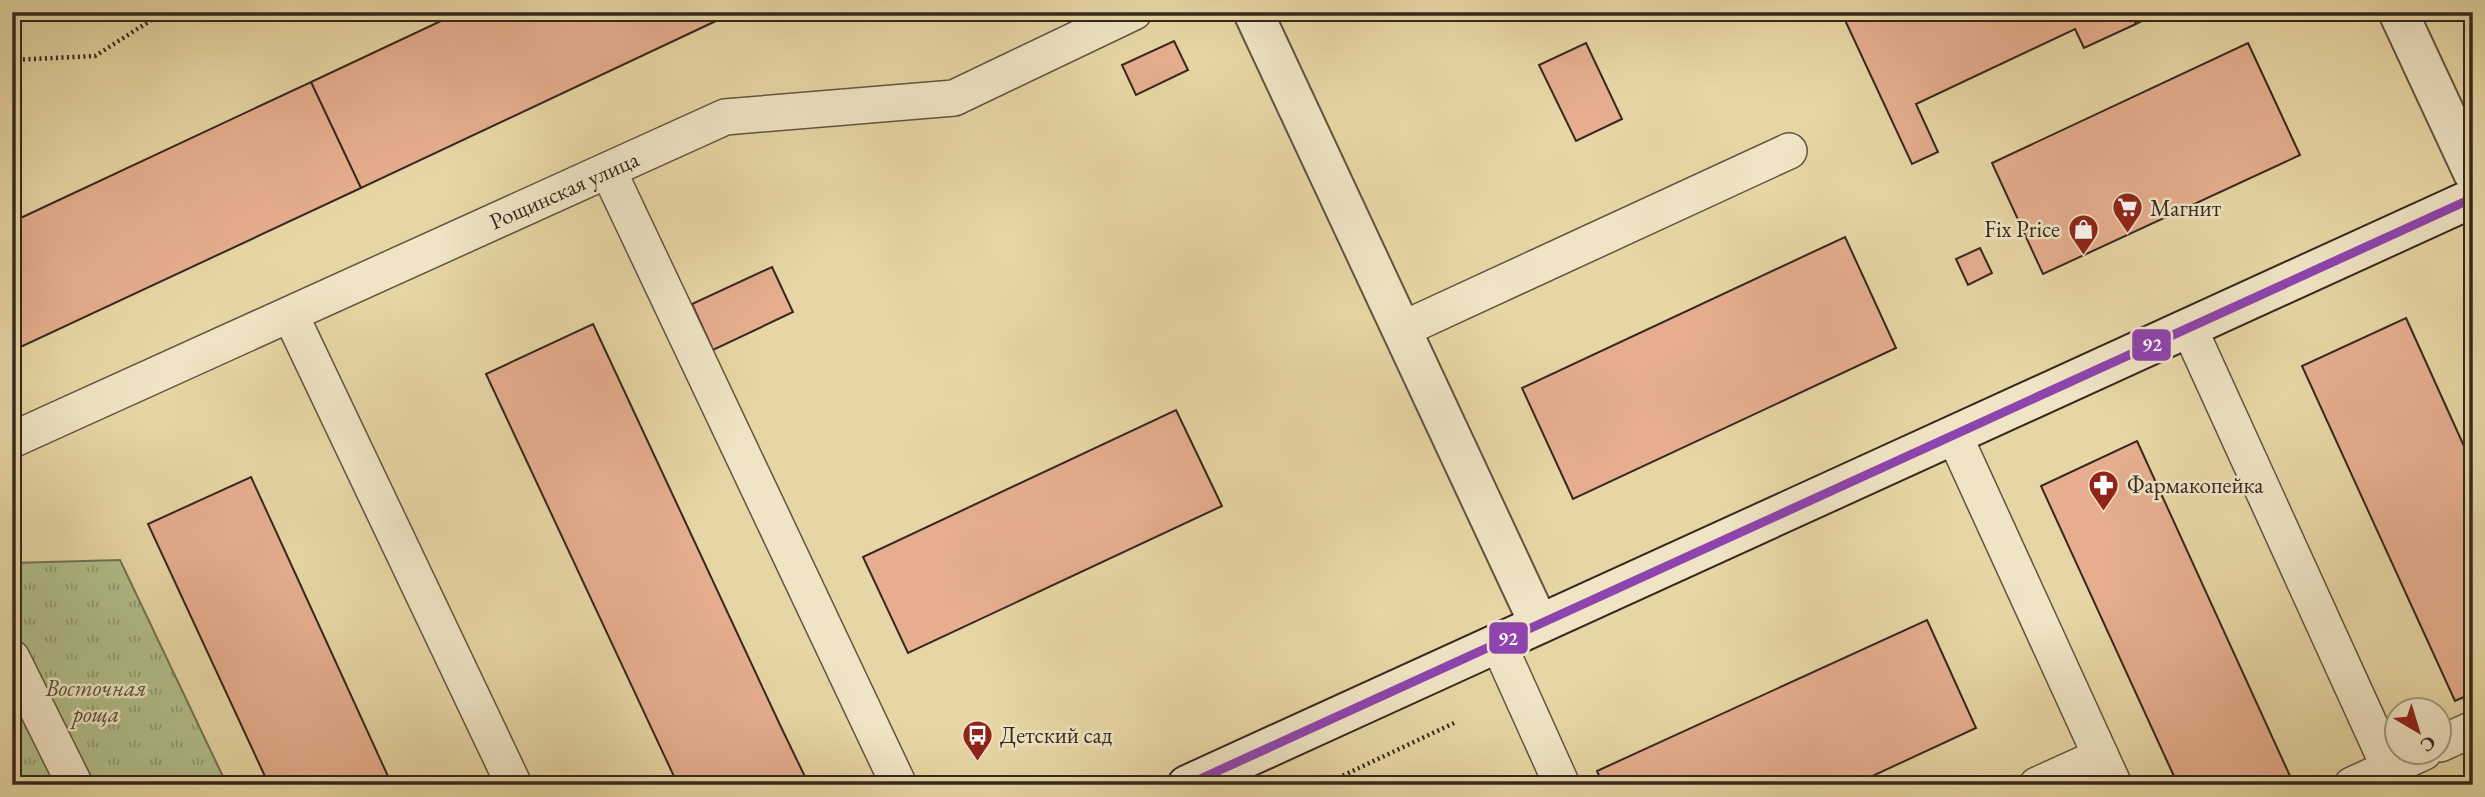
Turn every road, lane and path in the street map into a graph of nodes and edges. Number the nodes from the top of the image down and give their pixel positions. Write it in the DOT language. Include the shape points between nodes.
graph roads {
  1 [pos="164,12"];
  2 [pos="1135,12"];
  3 [pos="2398,12"];
  4 [pos="1258,14"];
  5 [pos="12,60"];
  6 [pos="1788,152"];
  7 [pos="608,170"];
  8 [pos="2473,173"];
  9 [pos="2473,198"];
  10 [pos="290,314"];
  11 [pos="2189,328"];
  12 [pos="1401,330"];
  13 [pos="1954,435"];
  14 [pos="12,440"];
  15 [pos="1539,624"];
  16 [pos="1498,643"];
  17 [pos="12,658"];
  18 [pos="2473,729"];
  19 [pos="2454,738"];
  20 [pos="2389,767"];
  21 [pos="2107,770"];
  22 [pos="897,781"];
  23 [pos="75,785"];
  24 [pos="514,785"];
  25 [pos="1187,785"];
  26 [pos="1563,785"];
  27 [pos="2037,785"];
  28 [pos="2352,785"];
  1 -- 5 [label="path" via="95,56"];
  2 -- 7 [label="lane, Рощинская улица" via="954,98 725,117"];
  3 -- 8 [label="main road"];
  4 -- 12 [label="main road"];
  6 -- 12 [label="lane"];
  7 -- 10 [label="lane, Рощинская улица"];
  7 -- 22 [label="lane"];
  9 -- 11 [label="main road"];
  10 -- 14 [label="lane, Рощинская улица"];
  10 -- 24 [label="lane"];
  11 -- 13 [label="main road"];
  11 -- 20 [label="lane"];
  12 -- 15 [label="main road"];
  13 -- 15 [label="main road"];
  13 -- 21 [label="lane"];
  15 -- 16 [label="main road"];
  16 -- 25 [label="main road"];
  16 -- 26 [label="lane"];
  17 -- 23 [label="lane"];
  18 -- 19 [label="lane"];
  20 -- 28 [label="lane"];
  21 -- 27 [label="lane"];
}
